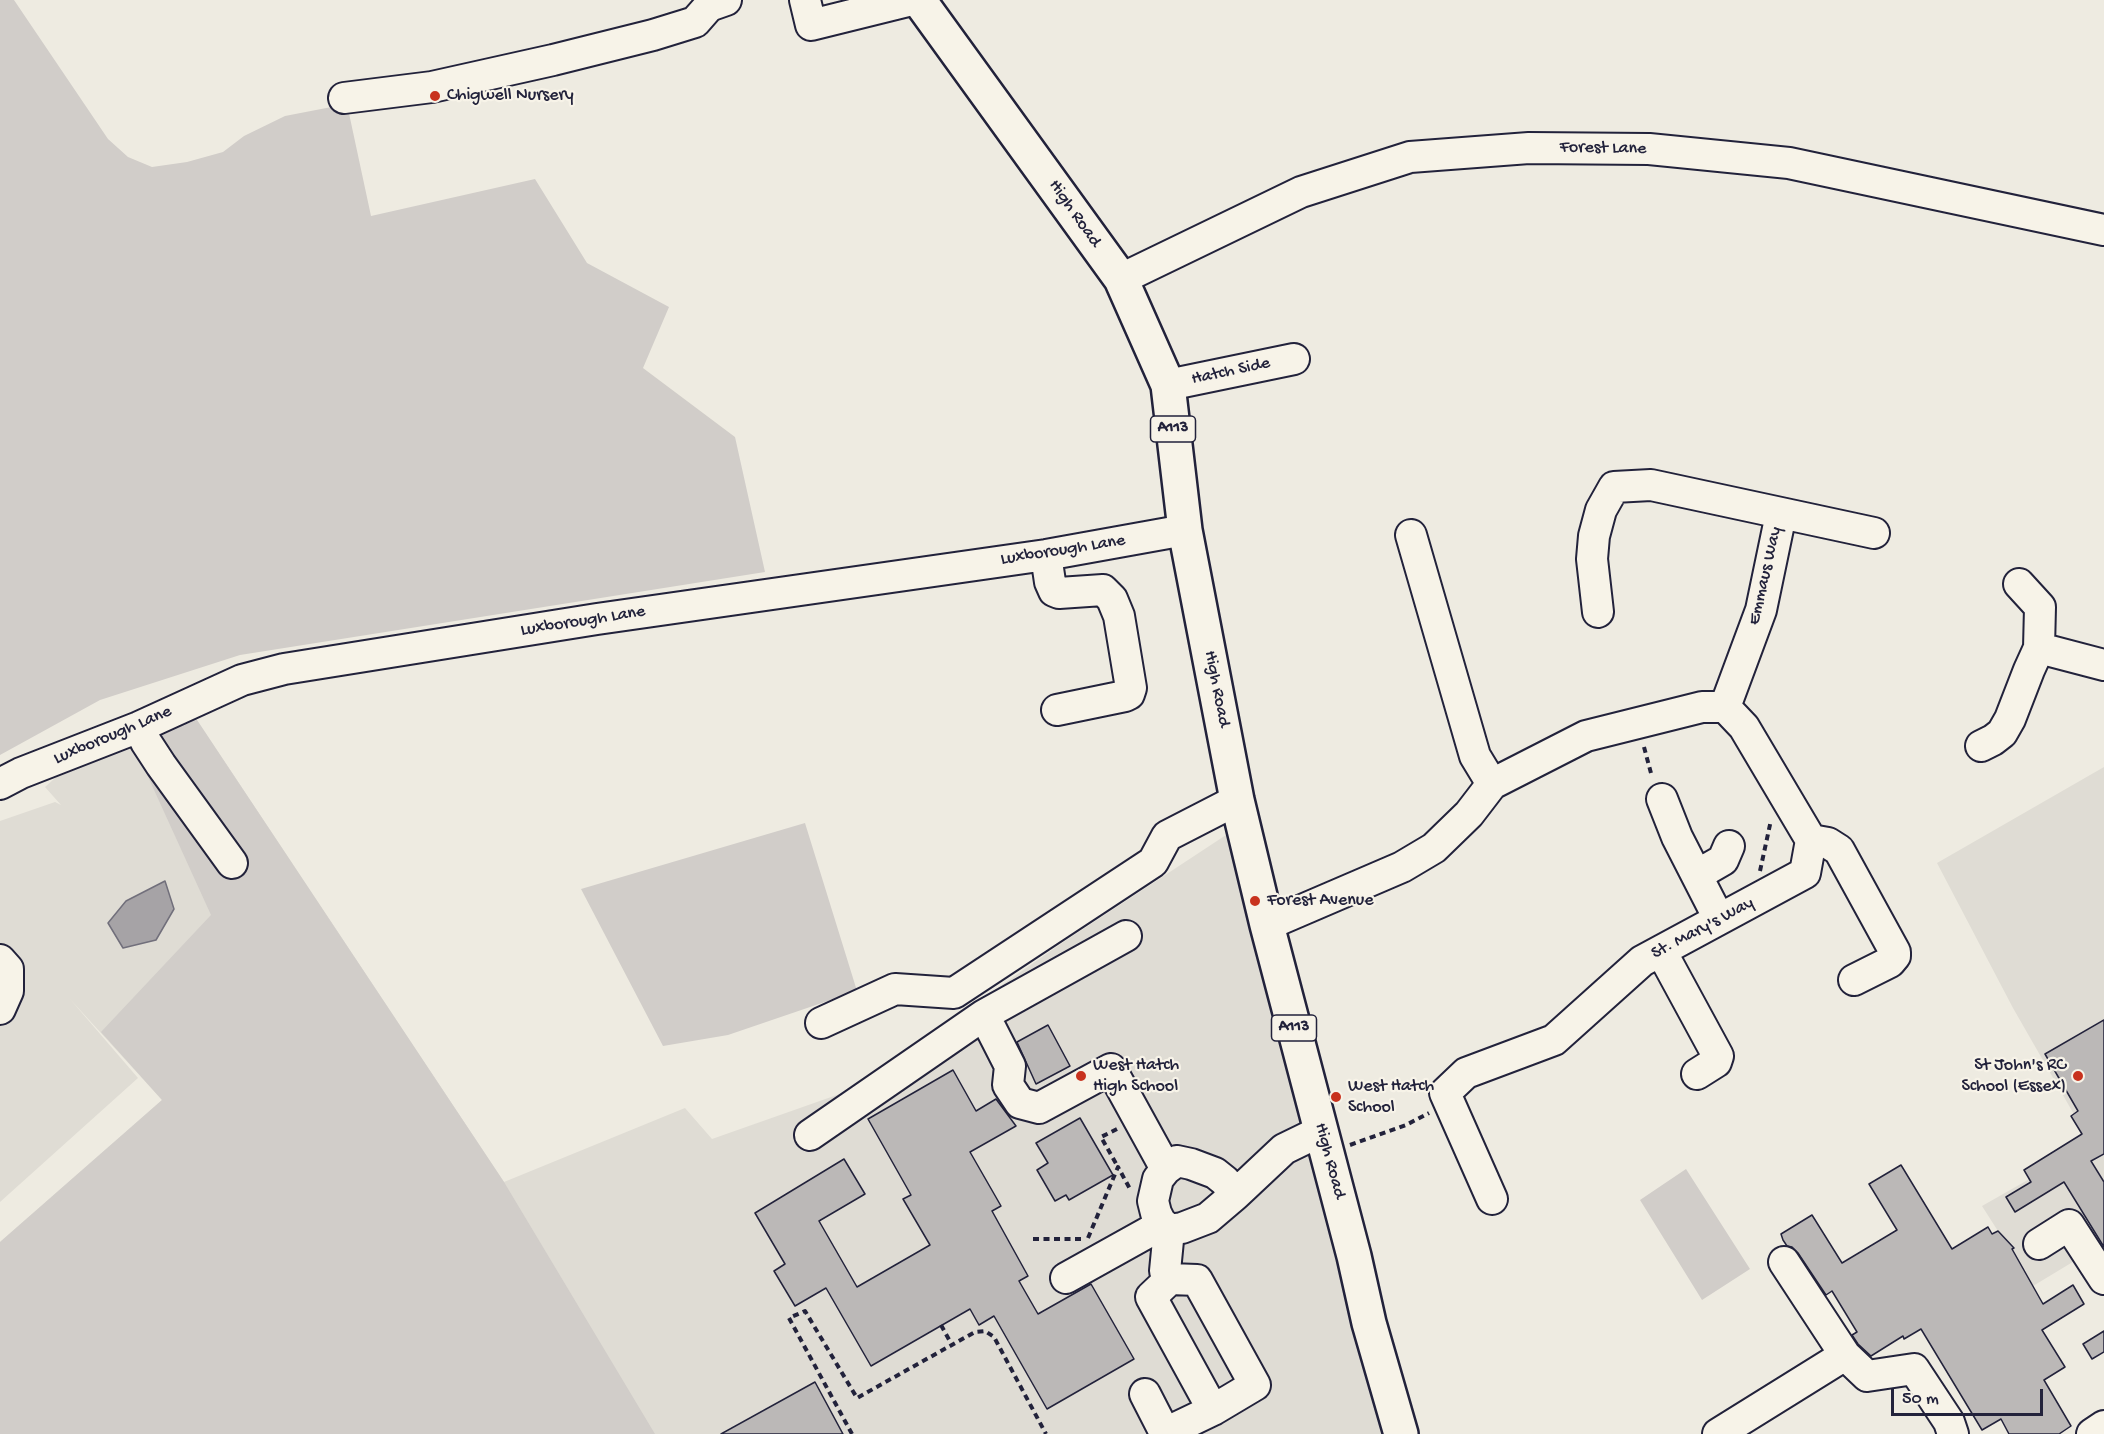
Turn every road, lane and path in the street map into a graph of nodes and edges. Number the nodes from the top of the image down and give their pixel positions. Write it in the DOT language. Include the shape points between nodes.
graph roads {
  1 [pos="726,0"];
  2 [pos="805,0"];
  3 [pos="912,0"];
  4 [pos="920,0"];
  5 [pos="344,98"];
  6 [pos="2104,230"];
  7 [pos="1121,279"];
  8 [pos="1294,360"];
  9 [pos="1168,385"];
  10 [pos="1781,514"];
  11 [pos="1185,530"];
  12 [pos="1874,533"];
  13 [pos="1411,535"];
  14 [pos="1046,555"];
  15 [pos="2019,584"];
  16 [pos="1599,612"];
  17 [pos="2040,648"];
  18 [pos="2104,665"];
  19 [pos="1725,706"];
  20 [pos="1057,710"];
  21 [pos="1638,723"];
  22 [pos="139,727"];
  23 [pos="1981,746"];
  24 [pos="0,783"];
  25 [pos="1491,784"];
  26 [pos="1781,789"];
  27 [pos="1662,799"];
  28 [pos="1237,800"];
  29 [pos="1811,840"];
  30 [pos="1729,846"];
  31 [pos="232,863"];
  32 [pos="1697,875"];
  33 [pos="1768,893"];
  34 [pos="1719,919"];
  35 [pos="1266,925"];
  36 [pos="1126,936"];
  37 [pos="1661,951"];
  38 [pos="0,960"];
  39 [pos="1854,981"];
  40 [pos="0,1009"];
  41 [pos="984,1015"];
  42 [pos="821,1023"];
  43 [pos="1697,1074"];
  44 [pos="1445,1092"];
  45 [pos="1138,1118"];
  46 [pos="810,1135"];
  47 [pos="1324,1142"];
  48 [pos="1118,1167"];
  49 [pos="1166,1169"];
  50 [pos="1235,1195"];
  51 [pos="1492,1199"];
  52 [pos="1161,1228"];
  53 [pos="2039,1244"];
  54 [pos="1784,1262"];
  55 [pos="1069,1276"];
  56 [pos="1170,1279"];
  57 [pos="2104,1279"];
  58 [pos="941,1325"];
  59 [pos="952,1345"];
  60 [pos="1845,1355"];
  61 [pos="1145,1394"];
  62 [pos="1213,1410"];
  63 [pos="2104,1426"];
  64 [pos="852,1434"];
  65 [pos="1046,1434"];
  66 [pos="1401,1434"];
  67 [pos="1718,1434"];
  68 [pos="1953,1434"];
  69 [pos="2092,1434"];
  1 -- 5 [label="street" via="709,6 695,22 653,35 432,87"];
  2 -- 3 [label="street" via="811,25"];
  4 -- 7 [label="main road, High Road / A113"];
  6 -- 7 [label="street, Forest Lane" via="1789,163 1649,149 1529,148 1410,158 1301,192"];
  7 -- 9 [label="main road, High Road / A113"];
  8 -- 9 [label="street, Hatch Side"];
  9 -- 11 [label="main road, High Road / A113"];
  10 -- 12 [label="street, Emmaus Way"];
  10 -- 16 [label="street, Emmaus Way" via="1651,485 1614,487 1601,510 1594,536 1592,559"];
  10 -- 19 [label="street, Emmaus Way" via="1761,610"];
  11 -- 14 [label="street, Luxborough Lane"];
  11 -- 28 [label="main road, High Road / A113"];
  13 -- 25 [label="street" via="1475,756"];
  14 -- 20 [label="street" via="1054,591 1103,590 1112,599 1119,616 1131,688 1125,696"];
  14 -- 22 [label="street, Luxborough Lane" via="597,619 284,669 242,680"];
  15 -- 17 [label="street" via="2040,607"];
  17 -- 18 [label="street"];
  17 -- 23 [label="street" via="2006,726"];
  19 -- 21 [label="street" via="1702,707"];
  19 -- 26 [label="street" via="1744,727"];
  21 -- 25 [label="street" via="1586,736"];
  21 -- 27 [label="path" via="1657,795"];
  22 -- 24 [label="street, Luxborough Lane"];
  22 -- 31 [label="street" via="161,765"];
  25 -- 35 [label="street" via="1469,814 1434,848 1402,867"];
  26 -- 29 [label="street"];
  26 -- 33 [label="path" via="1776,792 1759,876"];
  27 -- 32 [label="street"];
  28 -- 35 [label="main road, High Road / A113"];
  28 -- 42 [label="street" via="1167,836 1154,862 954,993 895,989"];
  29 -- 33 [label="street, St. Mary's Way" via="1805,873"];
  29 -- 39 [label="street" via="1839,850 1895,952 1890,962"];
  30 -- 32 [label="street" via="1723,860"];
  32 -- 34 [label="street"];
  33 -- 34 [label="street, St. Mary's Way"];
  34 -- 37 [label="street, St. Mary's Way"];
  35 -- 47 [label="main road, High Road / A113"];
  36 -- 41 [label="street"];
  37 -- 43 [label="street" via="1718,1056 1716,1062"];
  37 -- 44 [label="street, St. Mary's Way" via="1642,961 1554,1040 1466,1073"];
  38 -- 40 [label="street" via="8,969 8,991"];
  41 -- 45 [label="street" via="1010,1066 1008,1085 1020,1103 1039,1108 1111,1069"];
  41 -- 46 [label="street"];
  44 -- 47 [label="path" via="1429,1113 1406,1125"];
  44 -- 51 [label="street"];
  45 -- 48 [label="path" via="1101,1137"];
  45 -- 49 [label="street"];
  47 -- 50 [label="street" via="1284,1149"];
  47 -- 66 [label="main road, High Road / A113"];
  48 -- 52 [label="path"];
  48 -- 55 [label="path"];
  49 -- 50 [label="street" via="1177,1161 1215,1173"];
  49 -- 52 [label="street" via="1158,1179 1153,1202"];
  50 -- 52 [label="street" via="1208,1218 1182,1228"];
  52 -- 55 [label="street"];
  52 -- 56 [label="street" via="1165,1271"];
  53 -- 57 [label="street" via="2069,1225"];
  54 -- 60 [label="street"];
  56 -- 62 [label="street" via="1151,1297"];
  56 -- 62 [label="street" via="1197,1280 1255,1386"];
  58 -- 59 [label="path"];
  59 -- 64 [label="path" via="857,1398 805,1311 789,1318"];
  59 -- 65 [label="path" via="975,1332 985,1331 994,1337"];
  60 -- 67 [label="street"];
  60 -- 68 [label="street" via="1867,1376 1914,1369"];
  61 -- 62 [label="street" via="1165,1433"];
  63 -- 69 [label="street"];
}
